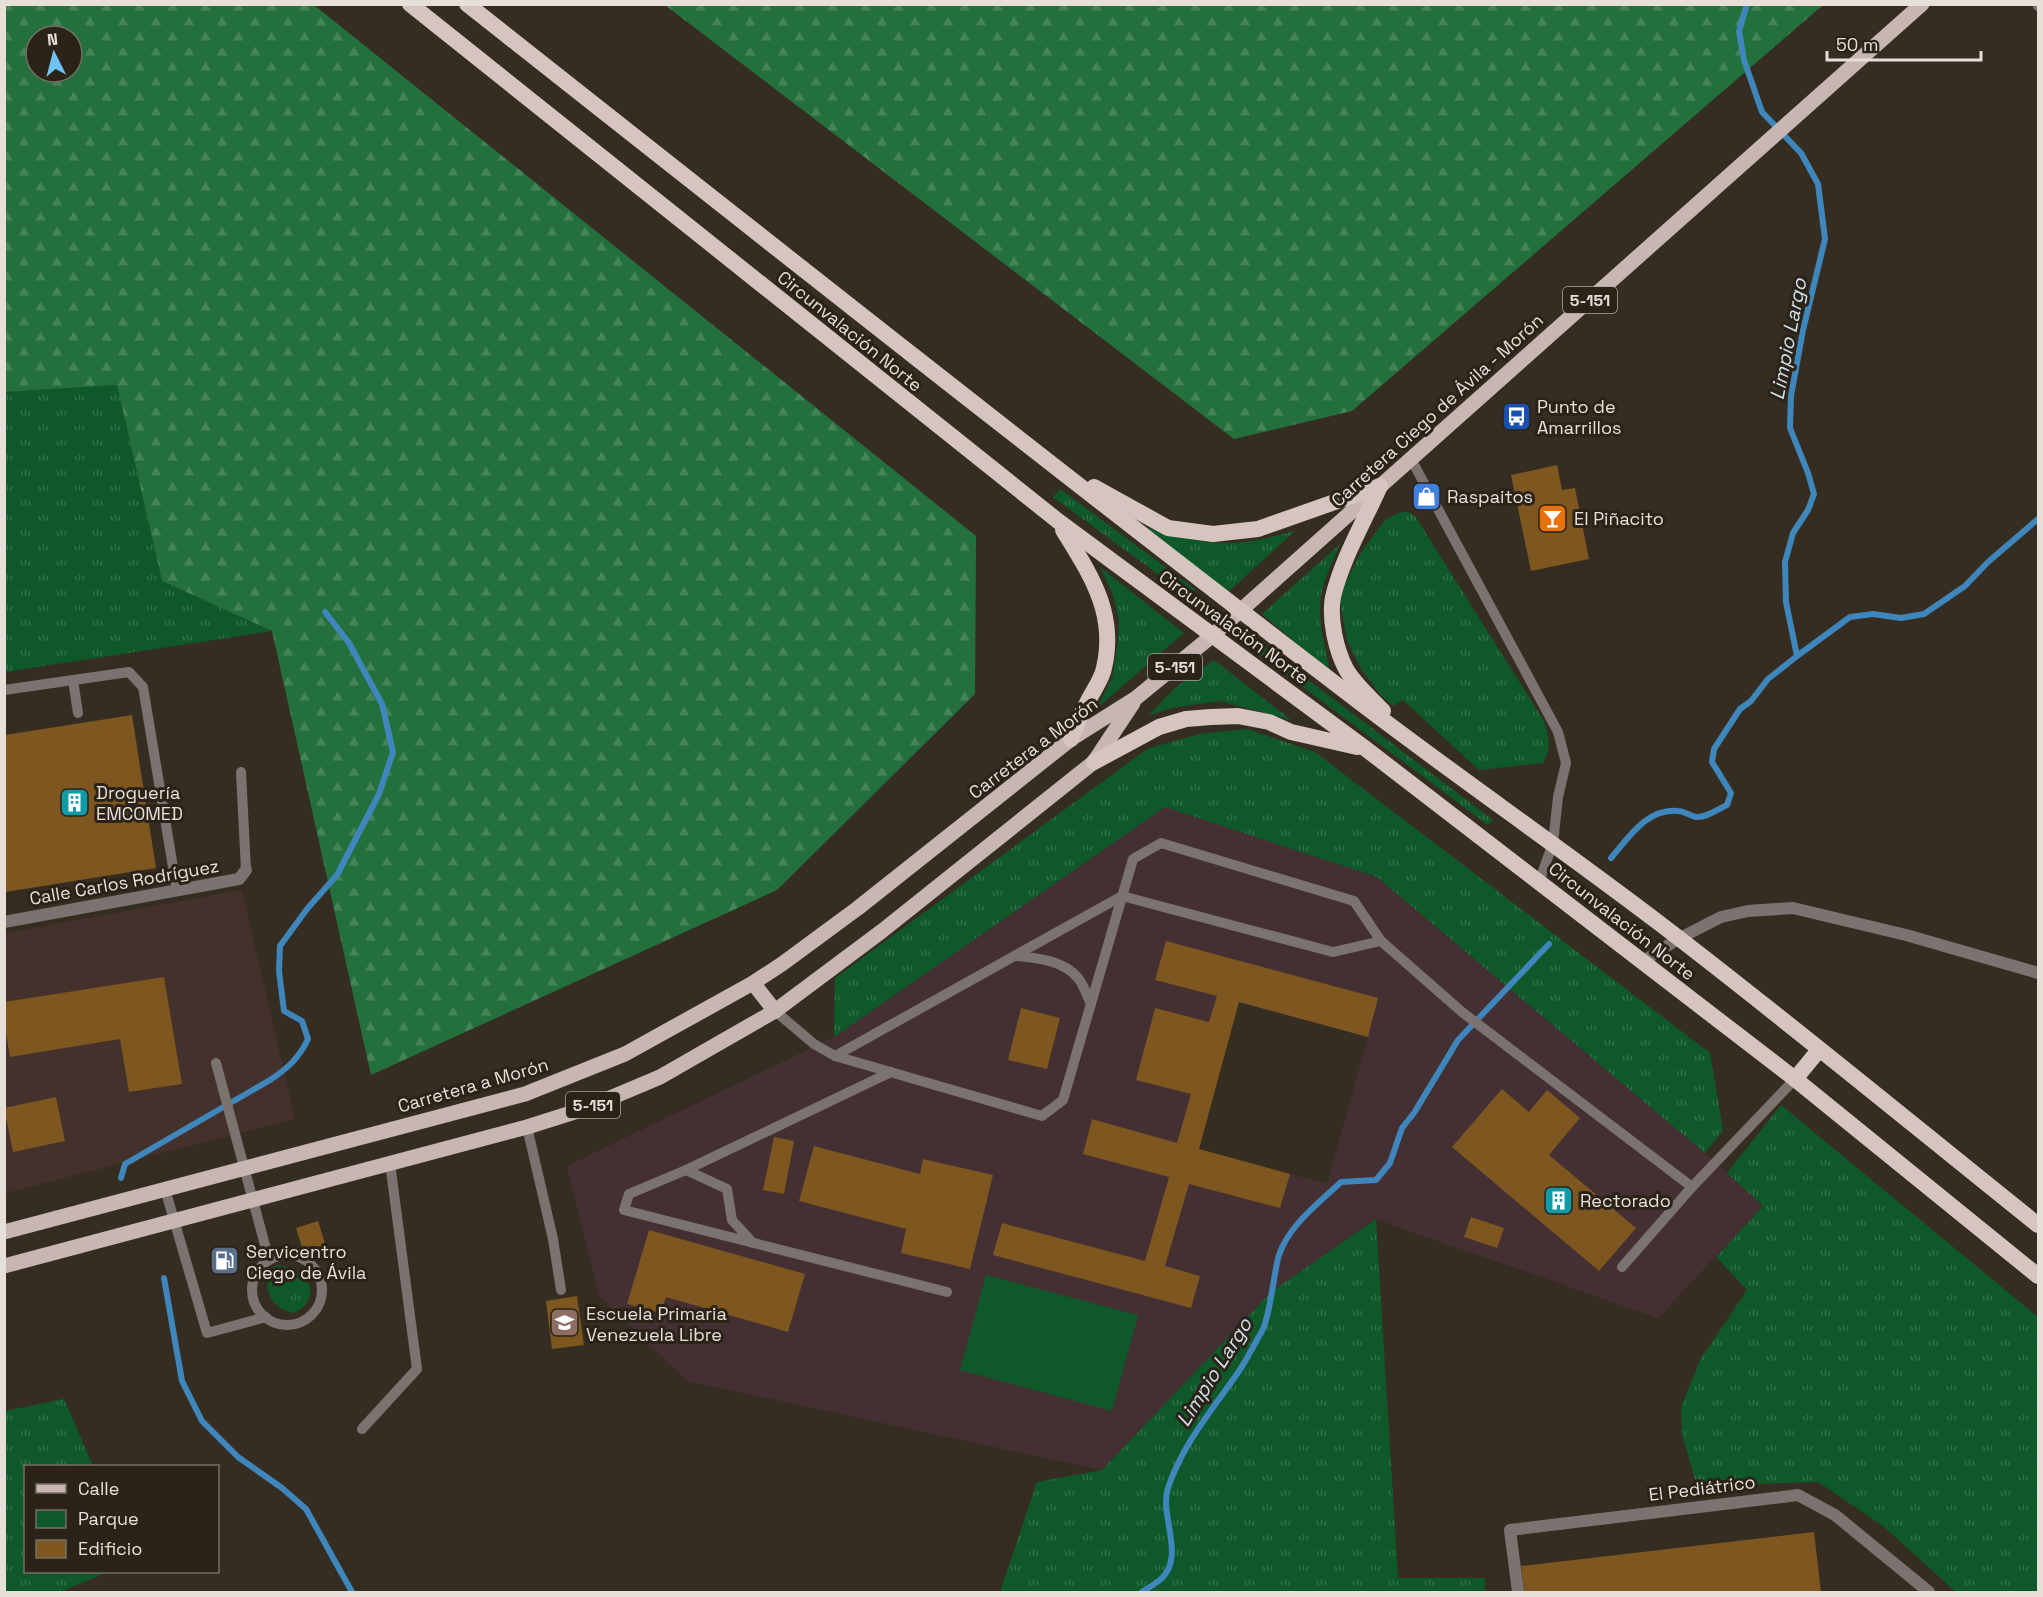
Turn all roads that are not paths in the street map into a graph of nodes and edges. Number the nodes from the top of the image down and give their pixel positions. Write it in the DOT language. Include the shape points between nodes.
graph roads {
  1 [pos="410,4"];
  2 [pos="467,4"];
  3 [pos="1922,4"];
  4 [pos="1411,459"];
  5 [pos="1048,462"];
  6 [pos="1380,486"];
  7 [pos="1058,521"];
  8 [pos="1239,610"];
  9 [pos="1213,635"];
  10 [pos="73,680"];
  11 [pos="4,690"];
  12 [pos="1136,698"];
  13 [pos="78,713"];
  14 [pos="1071,740"];
  15 [pos="1408,740"];
  16 [pos="1366,749"];
  17 [pos="1094,762"];
  18 [pos="241,772"];
  19 [pos="1552,843"];
  20 [pos="246,870"];
  21 [pos="1539,882"];
  22 [pos="177,891"];
  23 [pos="1122,896"];
  24 [pos="4,922"];
  25 [pos="1678,939"];
  26 [pos="1381,941"];
  27 [pos="1014,956"];
  28 [pos="1642,962"];
  29 [pos="2038,973"];
  30 [pos="753,983"];
  31 [pos="1091,1004"];
  32 [pos="775,1011"];
  33 [pos="1819,1050"];
  34 [pos="835,1056"];
  35 [pos="216,1063"];
  36 [pos="891,1072"];
  37 [pos="1795,1079"];
  38 [pos="527,1127"];
  39 [pos="390,1163"];
  40 [pos="243,1168"];
  41 [pos="686,1170"];
  42 [pos="1692,1187"];
  43 [pos="165,1189"];
  44 [pos="252,1199"];
  45 [pos="175,1221"];
  46 [pos="2038,1225"];
  47 [pos="4,1232"];
  48 [pos="753,1243"];
  49 [pos="269,1260"];
  50 [pos="4,1266"];
  51 [pos="1622,1267"];
  52 [pos="2038,1276"];
  53 [pos="561,1290"];
  54 [pos="947,1292"];
  55 [pos="266,1317"];
  56 [pos="362,1429"];
  57 [pos="1518,1593"];
  58 [pos="1929,1593"];
  1 -- 7 [label="highway, Circunvalación Norte"];
  2 -- 5 [label="highway, Circunvalación Norte"];
  3 -- 4 [label="main road, Carretera Ciego de Ávila - Morón / 5-151"];
  4 -- 6 [label="main road, Carretera Ciego de Ávila - Morón / 5-151"];
  4 -- 19 [label="lane" via="1558,732 1566,763"];
  5 -- 6 [label="highway" via="1168,528 1213,534 1258,530"];
  5 -- 8 [label="highway, Circunvalación Norte"];
  6 -- 8 [label="main road, Carretera Ciego de Ávila - Morón / 5-151"];
  6 -- 15 [label="highway" via="1345,562 1333,599 1334,633 1348,672"];
  7 -- 9 [label="highway, Circunvalación Norte"];
  7 -- 14 [label="highway" via="1103,604 1108,637 1104,670"];
  8 -- 9 [label="main road, Carretera Ciego de Ávila - Morón / 5-151"];
  8 -- 15 [label="highway, Circunvalación Norte"];
  9 -- 12 [label="main road, Carretera Ciego de Ávila - Morón / 5-151"];
  9 -- 16 [label="highway, Circunvalación Norte"];
  10 -- 11 [label="lane"];
  10 -- 13 [label="lane"];
  10 -- 22 [label="lane" via="129,672 143,687"];
  12 -- 14 [label="main road, Carretera a Morón / 5-151"];
  12 -- 17 [label="main road, Carretera a Morón / 5-151"];
  14 -- 30 [label="main road, Carretera a Morón / 5-151" via="858,908"];
  15 -- 19 [label="highway, Circunvalación Norte"];
  16 -- 17 [label="highway" via="1291,732 1269,722 1238,716 1211,717 1159,727"];
  16 -- 21 [label="highway, Circunvalación Norte"];
  17 -- 32 [label="main road, Carretera a Morón / 5-151"];
  18 -- 20 [label="lane"];
  19 -- 21 [label="lane"];
  19 -- 25 [label="highway, Circunvalación Norte"];
  20 -- 22 [label="street, Calle Carlos Rodríguez" via="239,879"];
  21 -- 28 [label="highway, Circunvalación Norte"];
  22 -- 24 [label="street, Calle Carlos Rodríguez"];
  23 -- 26 [label="lane" via="1333,952"];
  23 -- 26 [label="lane" via="1133,859 1161,843 1354,901"];
  23 -- 27 [label="lane"];
  23 -- 31 [label="lane"];
  25 -- 28 [label="street"];
  25 -- 29 [label="street" via="1734,913 1792,908 1906,935"];
  25 -- 33 [label="highway, Circunvalación Norte"];
  26 -- 42 [label="lane" via="1462,1012"];
  27 -- 31 [label="lane" via="1041,958 1066,967 1079,979"];
  27 -- 34 [label="lane"];
  28 -- 37 [label="highway, Circunvalación Norte"];
  30 -- 32 [label="main road"];
  30 -- 40 [label="main road, Carretera a Morón / 5-151" via="625,1054 525,1094"];
  31 -- 36 [label="lane" via="1063,1100 1042,1116"];
  32 -- 34 [label="lane"];
  32 -- 38 [label="main road, Carretera a Morón / 5-151" via="660,1077 584,1109"];
  33 -- 37 [label="highway"];
  33 -- 46 [label="highway, Circunvalación Norte"];
  34 -- 36 [label="lane"];
  35 -- 40 [label="lane"];
  36 -- 41 [label="lane"];
  37 -- 42 [label="lane"];
  37 -- 52 [label="highway, Circunvalación Norte"];
  38 -- 39 [label="main road, Carretera a Morón / 5-151"];
  38 -- 53 [label="lane"];
  39 -- 44 [label="main road, Carretera a Morón / 5-151"];
  39 -- 56 [label="lane" via="417,1369"];
  40 -- 43 [label="main road, Carretera a Morón / 5-151"];
  40 -- 44 [label="lane"];
  41 -- 48 [label="lane" via="727,1189 732,1220"];
  41 -- 48 [label="lane" via="629,1194 624,1210"];
  42 -- 51 [label="lane"];
  43 -- 45 [label="lane"];
  43 -- 47 [label="main road, Carretera a Morón / 5-151"];
  44 -- 45 [label="main road, Carretera a Morón / 5-151"];
  44 -- 49 [label="lane"];
  45 -- 50 [label="main road, Carretera a Morón / 5-151"];
  45 -- 55 [label="lane" via="207,1333"];
  48 -- 54 [label="lane"];
  49 -- 55 [label="lane" via="261,1267 252,1288 258,1309"];
  49 -- 55 [label="lane" via="291,1255 303,1258 319,1274 322,1297 309,1317 299,1322 276,1323"];
  57 -- 58 [label="street, El Pediátrico" via="1510,1530 1798,1495 1835,1515"];
}
